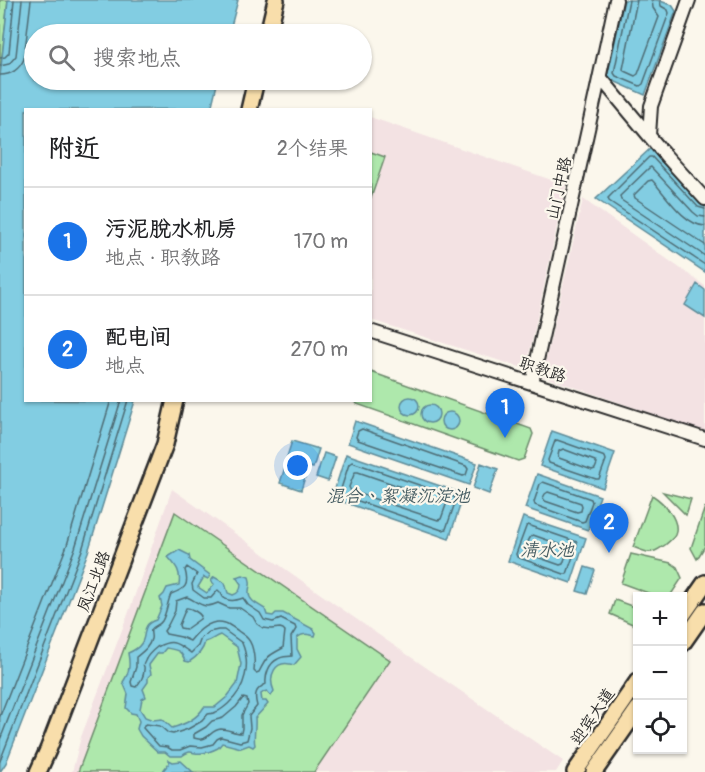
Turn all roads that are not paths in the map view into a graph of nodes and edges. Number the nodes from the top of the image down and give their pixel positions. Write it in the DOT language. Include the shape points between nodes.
graph roads {
  1 [pos="276,0"];
  2 [pos="616,0"];
  3 [pos="689,0"];
  4 [pos="270,24"];
  5 [pos="600,77"];
  6 [pos="254,90"];
  7 [pos="249,108"];
  8 [pos="649,135"];
  9 [pos="705,199"];
  10 [pos="372,332"];
  11 [pos="532,383"];
  12 [pos="175,402"];
  13 [pos="705,439"];
  14 [pos="705,583"];
  15 [pos="687,609"];
  16 [pos="705,611"];
  17 [pos="687,637"];
  18 [pos="633,688"];
  19 [pos="633,716"];
  20 [pos="38,772"];
  21 [pos="575,772"];
  22 [pos="594,772"];
  1 -- 4 [label="main road"];
  2 -- 5 [label="street, 山门中路"];
  3 -- 8 [label="street" via="651,106"];
  5 -- 8 [label="street"];
  5 -- 11 [label="street, 山门中路"];
  6 -- 7 [label="main road"];
  8 -- 9 [label="street"];
  10 -- 11 [label="street, 职教路"];
  11 -- 13 [label="street, 职教路"];
  12 -- 20 [label="main road, 凤江北路" via="165,444"];
  14 -- 15 [label="main road"];
  16 -- 17 [label="main road"];
  18 -- 21 [label="main road, 迎宾大道"];
  19 -- 22 [label="main road, 迎宾大道"];
}
